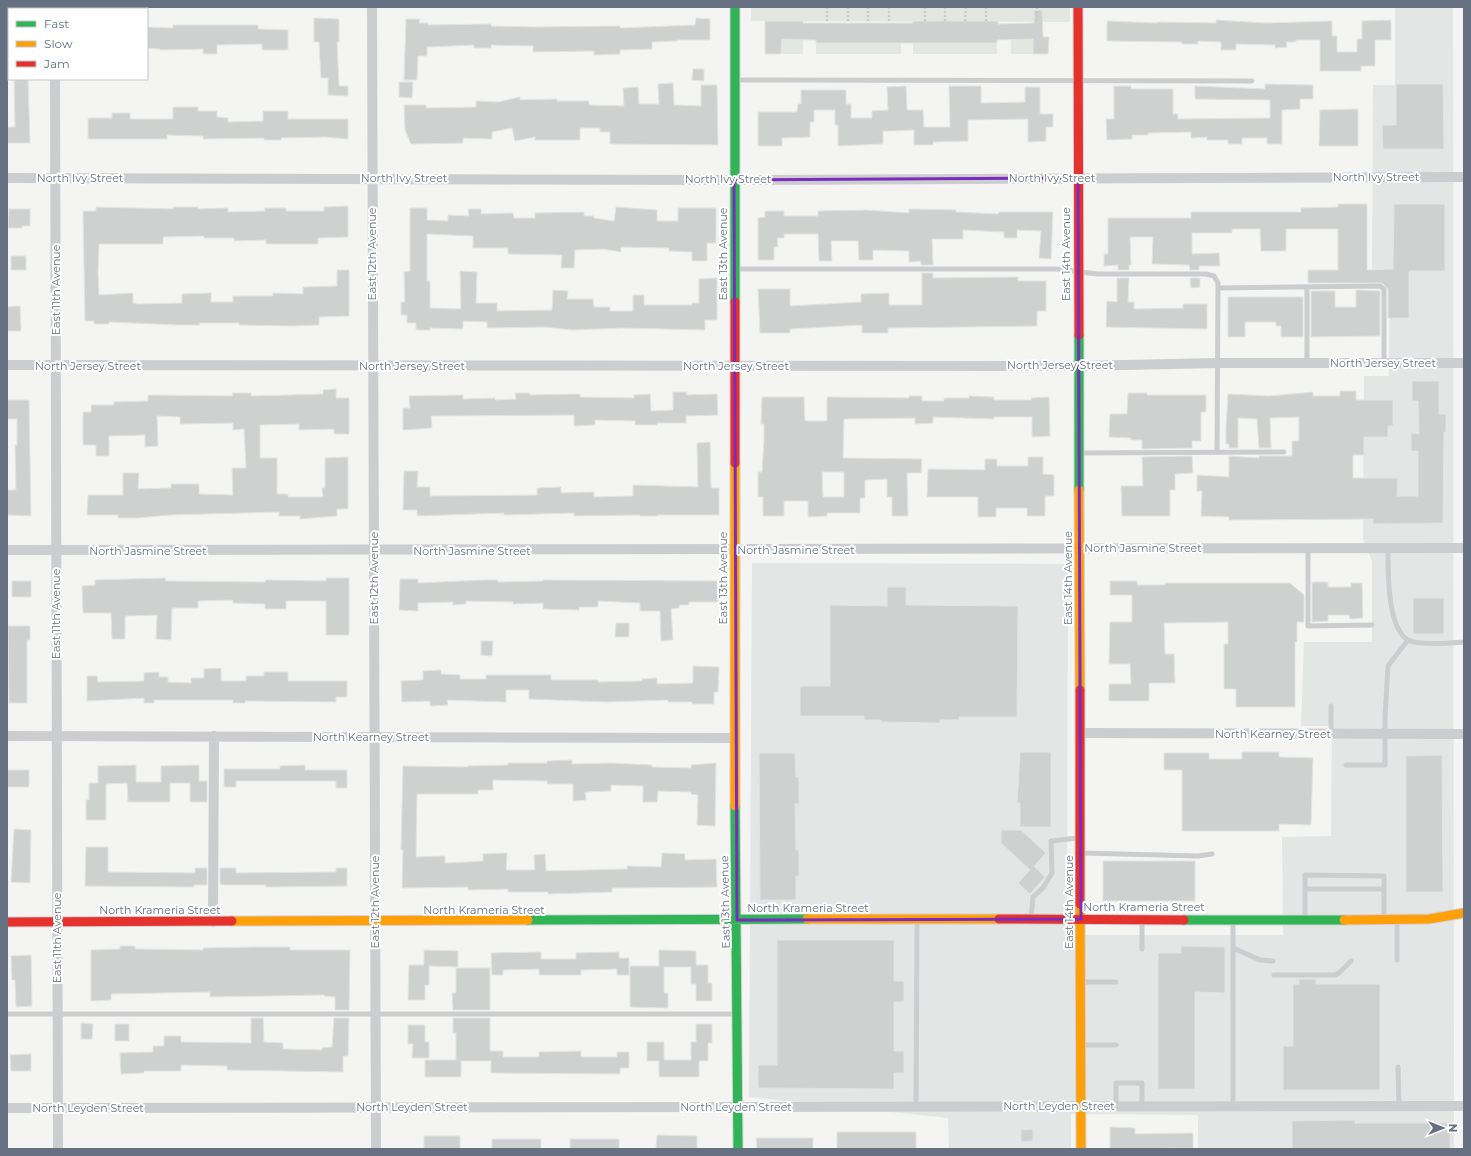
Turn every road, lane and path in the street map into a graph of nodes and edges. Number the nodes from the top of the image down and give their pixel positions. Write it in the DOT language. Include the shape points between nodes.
graph roads {
  1 [pos="372,7"];
  2 [pos="735,7"];
  3 [pos="827,7"];
  4 [pos="848,7"];
  5 [pos="868,7"];
  6 [pos="889,7"];
  7 [pos="925,7"];
  8 [pos="945,7"];
  9 [pos="966,7"];
  10 [pos="986,7"];
  11 [pos="1037,7"];
  12 [pos="1078,7"];
  13 [pos="827,21"];
  14 [pos="848,21"];
  15 [pos="868,21"];
  16 [pos="889,21"];
  17 [pos="925,21"];
  18 [pos="945,21"];
  19 [pos="965,21"];
  20 [pos="986,21"];
  21 [pos="1037,21"];
  22 [pos="55,80"];
  23 [pos="735,80"];
  24 [pos="1078,80"];
  25 [pos="1252,81"];
  26 [pos="1464,177"];
  27 [pos="7,178"];
  28 [pos="56,178"];
  29 [pos="372,178"];
  30 [pos="1078,178"];
  31 [pos="734,180"];
  32 [pos="735,269"];
  33 [pos="1078,272"];
  34 [pos="1307,287"];
  35 [pos="1218,288"];
  36 [pos="1218,363"];
  37 [pos="1307,363"];
  38 [pos="1384,363"];
  39 [pos="1464,363"];
  40 [pos="7,365"];
  41 [pos="56,366"];
  42 [pos="373,366"];
  43 [pos="736,366"];
  44 [pos="1078,366"];
  45 [pos="1217,452"];
  46 [pos="1284,452"];
  47 [pos="1078,453"];
  48 [pos="1080,548"];
  49 [pos="1464,548"];
  50 [pos="1308,549"];
  51 [pos="1388,549"];
  52 [pos="7,550"];
  53 [pos="56,550"];
  54 [pos="736,550"];
  55 [pos="374,551"];
  56 [pos="1372,625"];
  57 [pos="1408,640"];
  58 [pos="1464,642"];
  59 [pos="1331,706"];
  60 [pos="1081,733"];
  61 [pos="1385,734"];
  62 [pos="1464,734"];
  63 [pos="1331,735"];
  64 [pos="7,736"];
  65 [pos="56,736"];
  66 [pos="214,736"];
  67 [pos="375,736"];
  68 [pos="736,738"];
  69 [pos="1346,765"];
  70 [pos="1081,837"];
  71 [pos="1081,853"];
  72 [pos="1212,854"];
  73 [pos="1305,889"];
  74 [pos="1384,889"];
  75 [pos="1464,913"];
  76 [pos="917,919"];
  77 [pos="1081,919"];
  78 [pos="1233,919"];
  79 [pos="1305,919"];
  80 [pos="737,920"];
  81 [pos="1031,920"];
  82 [pos="1142,920"];
  83 [pos="1384,920"];
  84 [pos="1397,920"];
  85 [pos="7,922"];
  86 [pos="57,922"];
  87 [pos="213,922"];
  88 [pos="375,922"];
  89 [pos="1233,948"];
  90 [pos="1142,950"];
  91 [pos="1397,960"];
  92 [pos="1273,961"];
  93 [pos="1351,961"];
  94 [pos="1274,975"];
  95 [pos="1081,982"];
  96 [pos="1116,982"];
  97 [pos="7,1014"];
  98 [pos="57,1014"];
  99 [pos="738,1014"];
  100 [pos="376,1015"];
  101 [pos="1081,1045"];
  102 [pos="1116,1045"];
  103 [pos="1398,1067"];
  104 [pos="1081,1106"];
  105 [pos="1116,1106"];
  106 [pos="1142,1106"];
  107 [pos="1233,1106"];
  108 [pos="1399,1106"];
  109 [pos="1464,1106"];
  110 [pos="738,1107"];
  111 [pos="7,1108"];
  112 [pos="58,1108"];
  113 [pos="376,1108"];
  114 [pos="916,1108"];
  115 [pos="58,1149"];
  116 [pos="376,1149"];
  117 [pos="738,1149"];
  118 [pos="1081,1149"];
  1 -- 29 [label="street, East 12th Avenue"];
  2 -- 23 [label="main road, East 13th Avenue"];
  3 -- 13 [label="path"];
  4 -- 14 [label="path"];
  5 -- 15 [label="path"];
  6 -- 16 [label="path"];
  7 -- 17 [label="path"];
  8 -- 18 [label="path"];
  9 -- 19 [label="path"];
  10 -- 20 [label="path"];
  11 -- 21 [label="path"];
  12 -- 24 [label="main road, East 14th Avenue"];
  22 -- 28 [label="street, East 11th Avenue"];
  23 -- 24 [label="lane"];
  23 -- 31 [label="main road, East 13th Avenue"];
  24 -- 25 [label="lane"];
  24 -- 30 [label="main road, East 14th Avenue"];
  26 -- 30 [label="street, North Ivy Street"];
  27 -- 28 [label="street, North Ivy Street"];
  28 -- 29 [label="street, North Ivy Street"];
  28 -- 41 [label="street, East 11th Avenue"];
  29 -- 31 [label="street, North Ivy Street"];
  29 -- 42 [label="street, East 12th Avenue"];
  30 -- 31 [label="street, North Ivy Street"];
  30 -- 33 [label="main road, East 14th Avenue"];
  31 -- 32 [label="main road, East 13th Avenue"];
  32 -- 33 [label="lane" via="1057,269"];
  32 -- 43 [label="main road, East 13th Avenue"];
  33 -- 35 [label="lane" via="1206,274 1214,276"];
  33 -- 44 [label="main road, East 14th Avenue"];
  34 -- 35 [label="lane"];
  34 -- 37 [label="lane"];
  34 -- 38 [label="lane" via="1380,286 1384,289"];
  35 -- 36 [label="lane"];
  36 -- 37 [label="street, North Jersey Street"];
  36 -- 44 [label="street, North Jersey Street"];
  36 -- 45 [label="lane"];
  37 -- 38 [label="street, North Jersey Street"];
  38 -- 39 [label="street, North Jersey Street"];
  40 -- 41 [label="street, North Jersey Street"];
  41 -- 42 [label="street, North Jersey Street"];
  41 -- 53 [label="street, East 11th Avenue"];
  42 -- 43 [label="street, North Jersey Street"];
  42 -- 55 [label="street, East 12th Avenue"];
  43 -- 44 [label="street, North Jersey Street"];
  43 -- 54 [label="main road, East 13th Avenue"];
  44 -- 47 [label="main road, East 14th Avenue"];
  45 -- 46 [label="lane"];
  45 -- 47 [label="lane"];
  47 -- 48 [label="main road, East 14th Avenue"];
  48 -- 50 [label="street, North Jasmine Street"];
  48 -- 54 [label="street, North Jasmine Street"];
  48 -- 60 [label="main road, East 14th Avenue"];
  49 -- 51 [label="street, North Jasmine Street"];
  50 -- 51 [label="street, North Jasmine Street"];
  50 -- 56 [label="lane" via="1308,626"];
  51 -- 57 [label="lane" via="1393,619"];
  52 -- 53 [label="street, North Jasmine Street"];
  53 -- 55 [label="street, North Jasmine Street"];
  53 -- 65 [label="street, East 11th Avenue"];
  54 -- 55 [label="street, North Jasmine Street"];
  54 -- 68 [label="main road, East 13th Avenue"];
  55 -- 67 [label="street, East 12th Avenue"];
  57 -- 58 [label="lane" via="1418,643"];
  57 -- 61 [label="lane" via="1388,666"];
  59 -- 63 [label="lane"];
  60 -- 63 [label="street, North Kearney Street"];
  60 -- 70 [label="main road, East 14th Avenue"];
  61 -- 62 [label="street, North Kearney Street"];
  61 -- 63 [label="street, North Kearney Street"];
  61 -- 69 [label="lane" via="1385,765"];
  64 -- 65 [label="street, North Kearney Street"];
  65 -- 66 [label="street, North Kearney Street"];
  65 -- 86 [label="street, East 11th Avenue"];
  66 -- 67 [label="street, North Kearney Street"];
  66 -- 87 [label="street"];
  67 -- 68 [label="street, North Kearney Street"];
  67 -- 88 [label="street, East 12th Avenue"];
  68 -- 80 [label="main road, East 13th Avenue"];
  70 -- 71 [label="main road, East 14th Avenue"];
  70 -- 81 [label="lane" via="1051,841 1052,873 1043,888 1033,896"];
  71 -- 72 [label="lane" via="1198,856"];
  71 -- 77 [label="main road, East 14th Avenue"];
  73 -- 74 [label="lane"];
  73 -- 74 [label="lane" via="1305,875 1384,876"];
  73 -- 79 [label="lane"];
  74 -- 83 [label="lane"];
  75 -- 84 [label="main road, North Krameria Street" via="1429,919"];
  76 -- 80 [label="main road, North Krameria Street"];
  76 -- 81 [label="main road, North Krameria Street"];
  76 -- 114 [label="lane"];
  77 -- 81 [label="main road, North Krameria Street"];
  77 -- 82 [label="main road, North Krameria Street"];
  77 -- 95 [label="main road, East 14th Avenue"];
  78 -- 79 [label="main road, North Krameria Street"];
  78 -- 82 [label="main road, North Krameria Street"];
  78 -- 89 [label="lane"];
  79 -- 83 [label="main road, North Krameria Street"];
  80 -- 88 [label="main road, North Krameria Street"];
  80 -- 99 [label="main road, East 13th Avenue"];
  82 -- 90 [label="lane"];
  83 -- 84 [label="main road, North Krameria Street"];
  84 -- 91 [label="lane"];
  85 -- 86 [label="main road, North Krameria Street"];
  86 -- 87 [label="main road, North Krameria Street"];
  86 -- 98 [label="street, East 11th Avenue"];
  87 -- 88 [label="main road, North Krameria Street"];
  88 -- 100 [label="street, East 12th Avenue"];
  89 -- 92 [label="lane" via="1260,960"];
  89 -- 107 [label="lane"];
  93 -- 94 [label="lane" via="1335,975"];
  95 -- 96 [label="lane"];
  95 -- 101 [label="main road, East 14th Avenue"];
  97 -- 98 [label="lane"];
  98 -- 100 [label="lane"];
  98 -- 112 [label="street, East 11th Avenue"];
  99 -- 100 [label="lane"];
  99 -- 110 [label="main road, East 13th Avenue"];
  100 -- 113 [label="street, East 12th Avenue"];
  101 -- 102 [label="lane"];
  101 -- 104 [label="main road, East 14th Avenue"];
  103 -- 108 [label="lane"];
  104 -- 105 [label="street, North Leyden Street"];
  104 -- 114 [label="street, North Leyden Street"];
  104 -- 118 [label="main road, East 14th Avenue"];
  105 -- 106 [label="street, North Leyden Street"];
  105 -- 106 [label="lane" via="1116,1083 1142,1083"];
  106 -- 107 [label="street, North Leyden Street"];
  107 -- 108 [label="street, North Leyden Street"];
  108 -- 109 [label="street, North Leyden Street"];
  110 -- 113 [label="street, North Leyden Street"];
  110 -- 114 [label="street, North Leyden Street"];
  110 -- 117 [label="main road, East 13th Avenue"];
  111 -- 112 [label="street, North Leyden Street"];
  112 -- 113 [label="street, North Leyden Street"];
  112 -- 115 [label="street, East 11th Avenue"];
  113 -- 116 [label="street, East 12th Avenue"];
}
